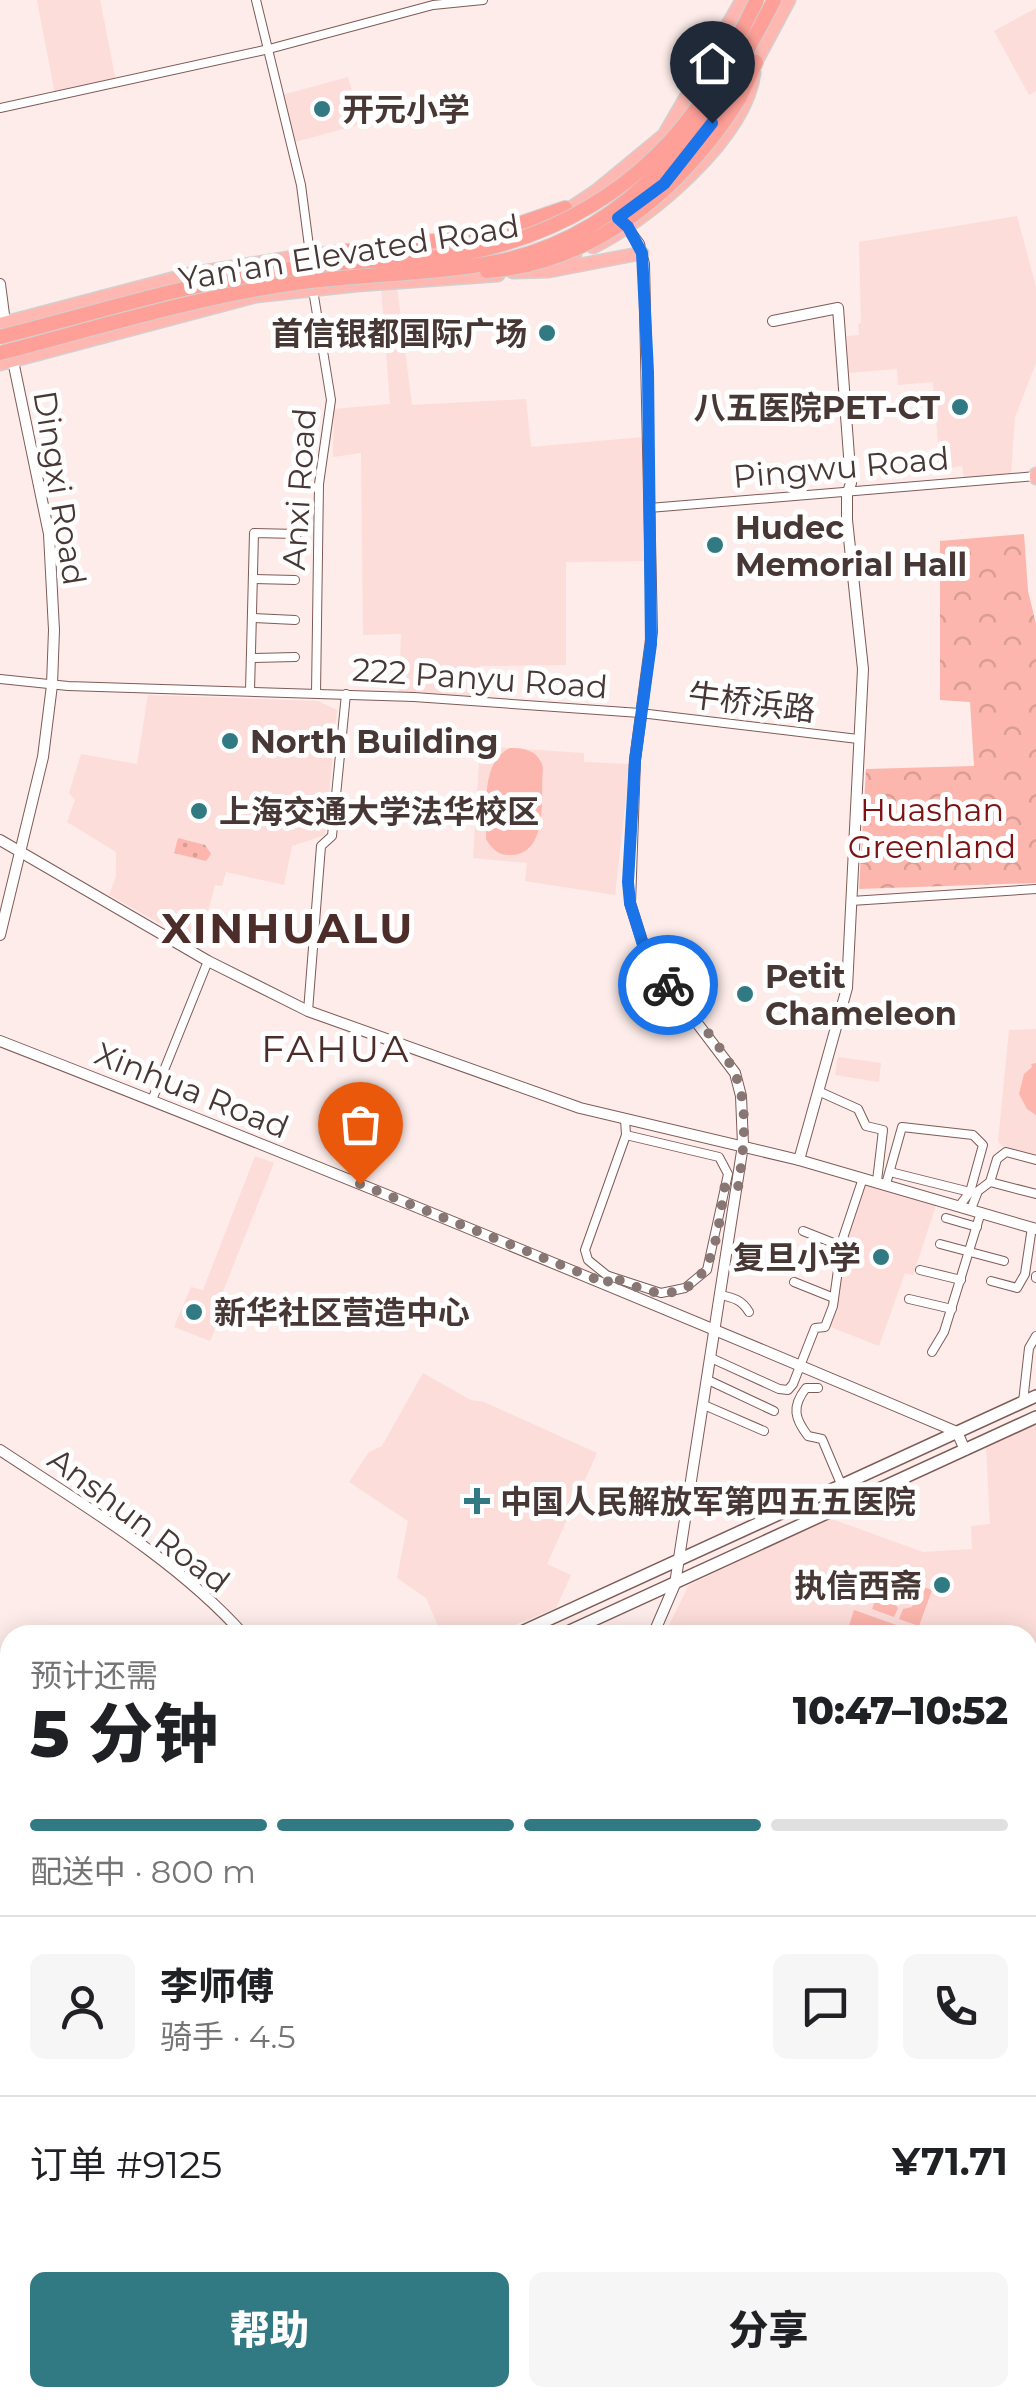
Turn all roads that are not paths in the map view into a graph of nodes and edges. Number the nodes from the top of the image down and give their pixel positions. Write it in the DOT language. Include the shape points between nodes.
graph roads {
  1 [pos="256,0"];
  2 [pos="483,0"];
  3 [pos="742,0"];
  4 [pos="757,0"];
  5 [pos="774,0"];
  6 [pos="789,0"];
  7 [pos="269,49"];
  8 [pos="756,62"];
  9 [pos="0,108"];
  10 [pos="596,191"];
  11 [pos="566,208"];
  12 [pos="624,222"];
  13 [pos="642,253"];
  14 [pos="310,259"];
  15 [pos="513,272"];
  16 [pos="451,273"];
  17 [pos="262,274"];
  18 [pos="0,284"];
  19 [pos="128,290"];
  20 [pos="313,290"];
  21 [pos="166,294"];
  22 [pos="772,321"];
  23 [pos="2,330"];
  24 [pos="4,359"];
  25 [pos="1036,476"];
  26 [pos="849,492"];
  27 [pos="649,508"];
  28 [pos="297,534"];
  29 [pos="253,579"];
  30 [pos="295,580"];
  31 [pos="252,618"];
  32 [pos="295,620"];
  33 [pos="295,657"];
  34 [pos="251,658"];
  35 [pos="0,679"];
  36 [pos="52,685"];
  37 [pos="250,691"];
  38 [pos="316,693"];
  39 [pos="346,694"];
  40 [pos="640,714"];
  41 [pos="858,740"];
  42 [pos="0,840"];
  43 [pos="20,851"];
  44 [pos="1036,888"];
  45 [pos="851,901"];
  46 [pos="0,935"];
  47 [pos="208,961"];
  48 [pos="308,1010"];
  49 [pos="0,1041"];
  50 [pos="818,1092"];
  51 [pos="152,1100"];
  52 [pos="625,1119"];
  53 [pos="626,1135"];
  54 [pos="702,1136"];
  55 [pos="743,1145"];
  56 [pos="698,1152"];
  57 [pos="799,1160"];
  58 [pos="1036,1160"];
  59 [pos="863,1178"];
  60 [pos="884,1179"];
  61 [pos="928,1182"];
  62 [pos="990,1182"];
  63 [pos="731,1186"];
  64 [pos="970,1192"];
  65 [pos="1036,1194"];
  66 [pos="925,1195"];
  67 [pos="971,1209"];
  68 [pos="946,1218"];
  69 [pos="718,1226"];
  70 [pos="977,1228"];
  71 [pos="1034,1228"];
  72 [pos="731,1229"];
  73 [pos="803,1231"];
  74 [pos="940,1244"];
  75 [pos="841,1246"];
  76 [pos="971,1252"];
  77 [pos="1004,1261"];
  78 [pos="920,1270"];
  79 [pos="705,1272"];
  80 [pos="724,1277"];
  81 [pos="608,1280"];
  82 [pos="962,1280"];
  83 [pos="991,1281"];
  84 [pos="794,1282"];
  85 [pos="721,1295"];
  86 [pos="834,1298"];
  87 [pos="910,1298"];
  88 [pos="952,1309"];
  89 [pos="748,1312"];
  90 [pos="716,1330"];
  91 [pos="1036,1336"];
  92 [pos="932,1352"];
  93 [pos="711,1358"];
  94 [pos="800,1365"];
  95 [pos="823,1375"];
  96 [pos="708,1380"];
  97 [pos="1036,1396"];
  98 [pos="1023,1402"];
  99 [pos="704,1404"];
  100 [pos="774,1411"];
  101 [pos="1036,1417"];
  102 [pos="764,1431"];
  103 [pos="957,1432"];
  104 [pos="0,1450"];
  105 [pos="965,1450"];
  106 [pos="841,1484"];
  107 [pos="680,1558"];
  108 [pos="675,1584"];
  109 [pos="234,1625"];
  110 [pos="536,1625"];
  111 [pos="584,1625"];
  112 [pos="657,1625"];
  1 -- 7 [label="street"];
  2 -- 7 [label="street" via="433,5"];
  3 -- 10 [label="main road" via="664,135"];
  4 -- 17 [label="highway, Yan'an Elevated Road, bridge" via="707,94 674,137 610,195 562,223 512,244 438,258"];
  5 -- 16 [label="highway, Yan'an Elevated Road, bridge" via="719,100 688,142 628,200 576,235"];
  6 -- 8 [label="main road"];
  7 -- 9 [label="street"];
  7 -- 14 [label="street" via="302,186"];
  8 -- 12 [label="main road" via="752,90 721,139 664,202"];
  8 -- 16 [label="highway, bridge" via="721,128 660,194 594,242 508,270"];
  10 -- 11 [label="main road"];
  10 -- 12 [label="street"];
  11 -- 14 [label="main road" via="488,230"];
  11 -- 17 [label="highway, bridge" via="490,234 328,253"];
  12 -- 13 [label="street"];
  12 -- 15 [label="main road" via="556,264"];
  12 -- 16 [label="main road" via="518,264"];
  13 -- 15 [label="main road"];
  13 -- 27 [label="street"];
  14 -- 19 [label="main road" via="190,274"];
  14 -- 21 [label="main road"];
  15 -- 16 [label="main road"];
  16 -- 20 [label="main road"];
  16 -- 24 [label="highway, Yan'an Elevated Road, bridge" via="302,282 214,297"];
  17 -- 23 [label="highway, Yan'an Elevated Road, bridge"];
  18 -- 23 [label="street, Dingxi Road"];
  19 -- 21 [label="main road"];
  19 -- 23 [label="main road"];
  20 -- 24 [label="main road" via="226,304"];
  20 -- 38 [label="street, Anxi Road" via="330,400 319,484"];
  21 -- 23 [label="main road"];
  22 -- 26 [label="street" via="838,308"];
  23 -- 24 [label="street, Dingxi Road"];
  24 -- 36 [label="street, Dingxi Road" via="49,534"];
  25 -- 26 [label="street, Pingwu Road"];
  26 -- 27 [label="street, Pingwu Road"];
  26 -- 41 [label="street" via="848,544 863,669"];
  27 -- 40 [label="street" via="651,644"];
  28 -- 29 [label="street" via="254,533"];
  29 -- 30 [label="street"];
  29 -- 31 [label="street"];
  31 -- 32 [label="street"];
  31 -- 34 [label="street"];
  33 -- 34 [label="street"];
  34 -- 37 [label="street"];
  35 -- 36 [label="street, 222 Panyu Road"];
  36 -- 37 [label="street, 222 Panyu Road"];
  36 -- 43 [label="street, Dingxi Road"];
  37 -- 38 [label="street, 222 Panyu Road"];
  38 -- 39 [label="street, 222 Panyu Road"];
  39 -- 40 [label="street, 222 Panyu Road"];
  39 -- 48 [label="street" via="332,836 321,846"];
  40 -- 41 [label="street, 牛桥浜路"];
  40 -- 55 [label="street" via="630,903 656,969 735,1073"];
  41 -- 45 [label="street"];
  42 -- 43 [label="street"];
  43 -- 46 [label="street, Dingxi Road"];
  43 -- 47 [label="street"];
  44 -- 45 [label="street"];
  45 -- 50 [label="street" via="846,995"];
  47 -- 48 [label="street"];
  47 -- 51 [label="street"];
  48 -- 52 [label="street"];
  49 -- 51 [label="street, Xinhua Road"];
  50 -- 57 [label="street"];
  50 -- 60 [label="street" via="858,1109 866,1126 883,1130"];
  51 -- 81 [label="street, Xinhua Road"];
  52 -- 53 [label="street"];
  52 -- 54 [label="street"];
  53 -- 56 [label="street"];
  53 -- 81 [label="street" via="586,1250"];
  54 -- 55 [label="street"];
  54 -- 56 [label="street"];
  55 -- 57 [label="street"];
  55 -- 63 [label="street"];
  56 -- 63 [label="street" via="720,1157"];
  57 -- 59 [label="street"];
  58 -- 62 [label="street" via="1006,1152 997,1158"];
  59 -- 60 [label="street"];
  59 -- 75 [label="street"];
  60 -- 61 [label="street"];
  60 -- 64 [label="street" via="902,1127 973,1135 982,1145"];
  60 -- 66 [label="street"];
  61 -- 64 [label="street"];
  61 -- 66 [label="street"];
  62 -- 65 [label="street"];
  62 -- 67 [label="street"];
  63 -- 69 [label="street"];
  63 -- 72 [label="street"];
  64 -- 67 [label="street"];
  66 -- 67 [label="street"];
  67 -- 70 [label="street"];
  67 -- 71 [label="street"];
  68 -- 70 [label="street"];
  69 -- 72 [label="street"];
  69 -- 79 [label="street"];
  70 -- 76 [label="street"];
  71 -- 83 [label="street" via="1017,1288"];
  72 -- 80 [label="street"];
  73 -- 75 [label="street"];
  74 -- 76 [label="street"];
  75 -- 86 [label="street"];
  76 -- 77 [label="street"];
  76 -- 82 [label="street"];
  78 -- 82 [label="street"];
  79 -- 80 [label="street"];
  79 -- 81 [label="street" via="685,1288 661,1293"];
  80 -- 85 [label="street"];
  81 -- 90 [label="street, Xinhua Road"];
  82 -- 88 [label="street"];
  84 -- 86 [label="street"];
  85 -- 89 [label="street"];
  85 -- 90 [label="street"];
  86 -- 94 [label="street" via="825,1327 816,1328"];
  87 -- 88 [label="street"];
  88 -- 92 [label="street"];
  90 -- 93 [label="street"];
  90 -- 94 [label="street, Xinhua Road"];
  91 -- 98 [label="street"];
  93 -- 94 [label="street" via="788,1390"];
  93 -- 96 [label="street"];
  94 -- 95 [label="street, Xinhua Road"];
  95 -- 103 [label="street, Xinhua Road"];
  95 -- 106 [label="street" via="817,1391 806,1388 796,1400 796,1420 808,1436 822,1439"];
  96 -- 99 [label="street"];
  96 -- 100 [label="street"];
  97 -- 98 [label="main road"];
  98 -- 103 [label="main road"];
  99 -- 102 [label="street"];
  99 -- 107 [label="street"];
  101 -- 105 [label="main road"];
  103 -- 105 [label="street"];
  103 -- 106 [label="main road"];
  104 -- 109 [label="street, Anshun Road" via="161,1561"];
  105 -- 108 [label="main road"];
  106 -- 107 [label="main road"];
  107 -- 108 [label="street"];
  107 -- 110 [label="main road"];
  108 -- 111 [label="main road"];
  108 -- 112 [label="street"];
}
